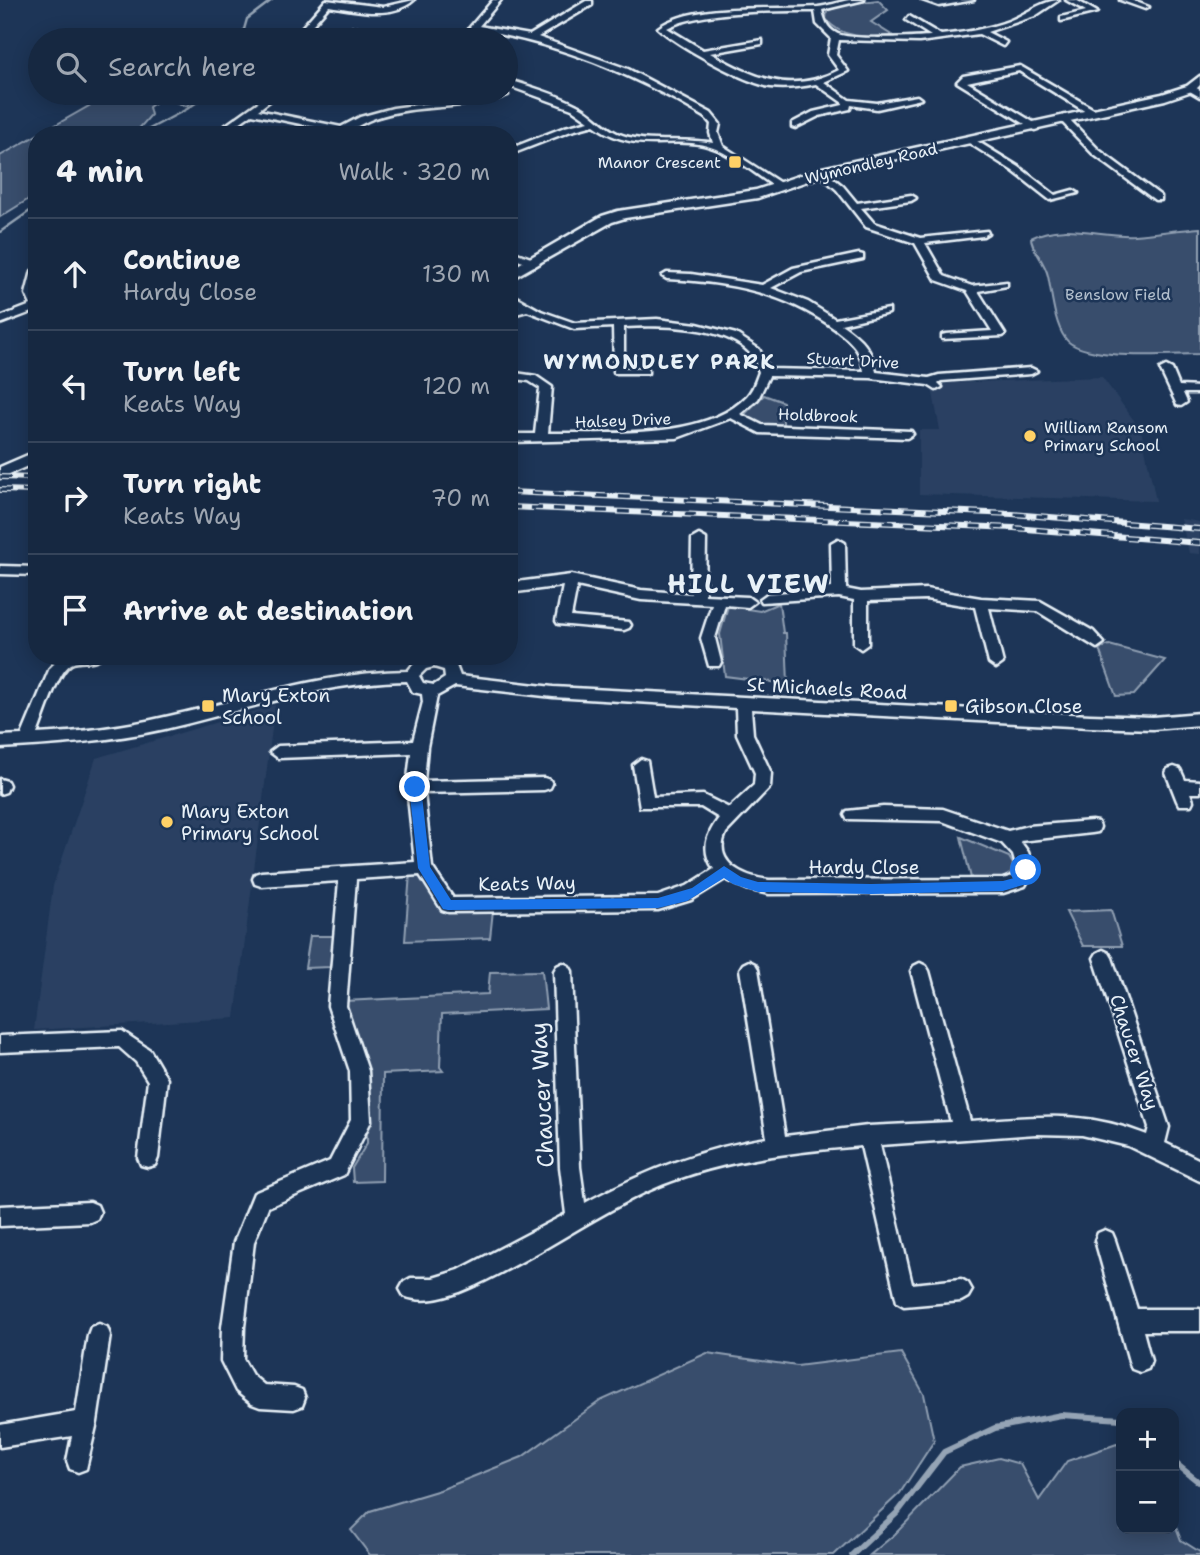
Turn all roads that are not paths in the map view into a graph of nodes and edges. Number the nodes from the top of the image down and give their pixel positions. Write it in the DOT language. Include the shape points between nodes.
graph roads {
  1 [pos="410,0"];
  2 [pos="497,0"];
  3 [pos="860,0"];
  4 [pos="926,0"];
  5 [pos="970,0"];
  6 [pos="1055,0"];
  7 [pos="1070,0"];
  8 [pos="1124,0"];
  9 [pos="328,2"];
  10 [pos="589,3"];
  11 [pos="1146,7"];
  12 [pos="818,9"];
  13 [pos="909,18"];
  14 [pos="1064,19"];
  15 [pos="305,28"];
  16 [pos="476,28"];
  17 [pos="979,31"];
  18 [pos="518,35"];
  19 [pos="533,37"];
  20 [pos="835,37"];
  21 [pos="938,37"];
  22 [pos="759,42"];
  23 [pos="1003,44"];
  24 [pos="705,52"];
  25 [pos="816,80"];
  26 [pos="518,86"];
  27 [pos="1197,87"];
  28 [pos="917,99"];
  29 [pos="847,103"];
  30 [pos="259,105"];
  31 [pos="442,105"];
  32 [pos="250,111"];
  33 [pos="1094,113"];
  34 [pos="1065,120"];
  35 [pos="597,122"];
  36 [pos="795,125"];
  37 [pos="229,126"];
  38 [pos="313,126"];
  39 [pos="348,126"];
  40 [pos="1035,127"];
  41 [pos="714,133"];
  42 [pos="690,141"];
  43 [pos="972,141"];
  44 [pos="719,147"];
  45 [pos="518,148"];
  46 [pos="822,172"];
  47 [pos="780,186"];
  48 [pos="1073,193"];
  49 [pos="911,198"];
  50 [pos="1053,198"];
  51 [pos="1158,198"];
  52 [pos="1036,201"];
  53 [pos="855,206"];
  54 [pos="983,233"];
  55 [pos="919,241"];
  56 [pos="518,256"];
  57 [pos="859,257"];
  58 [pos="535,263"];
  59 [pos="518,272"];
  60 [pos="667,276"];
  61 [pos="1003,284"];
  62 [pos="765,288"];
  63 [pos="971,289"];
  64 [pos="518,302"];
  65 [pos="526,307"];
  66 [pos="28,310"];
  67 [pos="518,310"];
  68 [pos="885,311"];
  69 [pos="0,321"];
  70 [pos="834,322"];
  71 [pos="619,326"];
  72 [pos="946,337"];
  73 [pos="1166,369"];
  74 [pos="644,370"];
  75 [pos="1031,371"];
  76 [pos="765,372"];
  77 [pos="870,375"];
  78 [pos="518,376"];
  79 [pos="1175,389"];
  80 [pos="1200,390"];
  81 [pos="1181,402"];
  82 [pos="732,414"];
  83 [pos="907,434"];
  84 [pos="518,438"];
  85 [pos="541,438"];
  86 [pos="28,460"];
  87 [pos="0,473"];
  88 [pos="699,539"];
  89 [pos="838,543"];
  90 [pos="0,570"];
  91 [pos="28,571"];
  92 [pos="571,580"];
  93 [pos="518,587"];
  94 [pos="839,593"];
  95 [pos="861,597"];
  96 [pos="698,600"];
  97 [pos="720,600"];
  98 [pos="981,603"];
  99 [pos="1095,624"];
  100 [pos="624,625"];
  101 [pos="1081,630"];
  102 [pos="1097,643"];
  103 [pos="860,644"];
  104 [pos="714,662"];
  105 [pos="996,663"];
  106 [pos="61,665"];
  107 [pos="422,665"];
  108 [pos="446,665"];
  109 [pos="412,676"];
  110 [pos="452,680"];
  111 [pos="429,691"];
  112 [pos="743,703"];
  113 [pos="1200,719"];
  114 [pos="27,741"];
  115 [pos="0,742"];
  116 [pos="419,747"];
  117 [pos="278,752"];
  118 [pos="641,765"];
  119 [pos="544,784"];
  120 [pos="415,787"];
  121 [pos="1179,787"];
  122 [pos="1200,787"];
  123 [pos="853,815"];
  124 [pos="732,817"];
  125 [pos="1092,827"];
  126 [pos="1008,838"];
  127 [pos="424,868"];
  128 [pos="724,871"];
  129 [pos="348,874"];
  130 [pos="261,879"];
  131 [pos="1103,958"];
  132 [pos="749,969"];
  133 [pos="563,971"];
  134 [pos="920,971"];
  135 [pos="0,1044"];
  136 [pos="963,1131"];
  137 [pos="867,1135"];
  138 [pos="779,1146"];
  139 [pos="1154,1146"];
  140 [pos="148,1158"];
  141 [pos="1200,1171"];
  142 [pos="90,1212"];
  143 [pos="0,1216"];
  144 [pos="577,1217"];
  145 [pos="1105,1240"];
  146 [pos="411,1289"];
  147 [pos="961,1290"];
  148 [pos="1130,1320"];
  149 [pos="1200,1320"];
  150 [pos="99,1335"];
  151 [pos="1140,1361"];
  152 [pos="294,1398"];
  153 [pos="86,1422"];
  154 [pos="0,1436"];
  155 [pos="78,1461"];
  1 -- 9 [label="street" via="404,7 392,9"];
  2 -- 16 [label="street"];
  3 -- 12 [label="street"];
  4 -- 5 [label="street" via="939,4"];
  6 -- 17 [label="street" via="1020,20"];
  7 -- 14 [label="street" via="1093,12"];
  8 -- 11 [label="street"];
  9 -- 15 [label="street"];
  10 -- 19 [label="street"];
  12 -- 20 [label="street" via="821,23"];
  12 -- 24 [label="street" via="705,16 662,28"];
  13 -- 21 [label="street"];
  17 -- 21 [label="street"];
  17 -- 23 [label="street"];
  18 -- 19 [label="street"];
  19 -- 41 [label="street" via="615,66 682,99 714,121"];
  20 -- 21 [label="street"];
  20 -- 25 [label="street" via="832,55 844,71"];
  22 -- 24 [label="street"];
  24 -- 25 [label="street" via="760,81 777,85"];
  25 -- 29 [label="street"];
  26 -- 35 [label="street" via="575,107"];
  27 -- 33 [label="street, Wymondley Road"];
  28 -- 29 [label="street" via="877,106"];
  29 -- 36 [label="street" via="847,107 816,114"];
  30 -- 32 [label="street"];
  31 -- 39 [label="street" via="377,113"];
  32 -- 37 [label="street"];
  32 -- 38 [label="street"];
  33 -- 34 [label="street, Wymondley Road"];
  33 -- 40 [label="street" via="1020,68 961,82"];
  34 -- 40 [label="street, Wymondley Road"];
  34 -- 51 [label="street" via="1096,152"];
  35 -- 42 [label="street" via="612,134 636,141"];
  35 -- 45 [label="street"];
  40 -- 43 [label="street, Wymondley Road"];
  41 -- 42 [label="street"];
  41 -- 44 [label="street"];
  42 -- 44 [label="street"];
  43 -- 46 [label="street, Wymondley Road"];
  43 -- 50 [label="street"];
  44 -- 47 [label="street"];
  46 -- 47 [label="street, Wymondley Road"];
  46 -- 53 [label="street"];
  47 -- 58 [label="street, Wymondley Road" via="736,198 622,214"];
  48 -- 50 [label="street"];
  49 -- 53 [label="street"];
  50 -- 52 [label="street"];
  53 -- 55 [label="street" via="870,225"];
  54 -- 55 [label="street"];
  55 -- 63 [label="street" via="940,278"];
  56 -- 58 [label="street"];
  57 -- 62 [label="street" via="792,271"];
  58 -- 59 [label="street, Wymondley Road"];
  60 -- 62 [label="street" via="714,278"];
  61 -- 63 [label="street"];
  62 -- 70 [label="street"];
  63 -- 72 [label="street" via="999,334"];
  64 -- 65 [label="street"];
  65 -- 67 [label="street"];
  65 -- 71 [label="street" via="574,326"];
  66 -- 69 [label="street"];
  68 -- 70 [label="street"];
  70 -- 77 [label="street" via="865,349"];
  71 -- 74 [label="street" via="618,371"];
  71 -- 76 [label="street" via="657,322 732,336 755,351"];
  73 -- 79 [label="street"];
  75 -- 77 [label="street, Stuart Drive" via="939,378 933,385"];
  76 -- 77 [label="street, Stuart Drive"];
  76 -- 82 [label="street, Halsey Drive" via="754,397"];
  78 -- 85 [label="street" via="546,387"];
  79 -- 80 [label="street"];
  79 -- 81 [label="street"];
  82 -- 83 [label="street, Holdbrook" via="760,429"];
  82 -- 85 [label="street, Halsey Drive" via="677,434"];
  84 -- 85 [label="street, Halsey Drive"];
  86 -- 87 [label="street"];
  88 -- 96 [label="street"];
  89 -- 94 [label="street"];
  90 -- 91 [label="street"];
  92 -- 93 [label="street"];
  92 -- 96 [label="street" via="641,595"];
  92 -- 100 [label="street" via="563,621"];
  94 -- 95 [label="street"];
  94 -- 97 [label="street" via="767,599 754,593 748,602"];
  95 -- 98 [label="street" via="926,594"];
  95 -- 103 [label="street"];
  96 -- 97 [label="street"];
  97 -- 104 [label="street" via="708,638"];
  98 -- 101 [label="street" via="1040,606"];
  98 -- 105 [label="street"];
  99 -- 101 [label="street"];
  101 -- 102 [label="street"];
  106 -- 114 [label="street"];
  107 -- 109 [label="street"];
  108 -- 110 [label="street"];
  109 -- 111 [label="street" via="418,688"];
  109 -- 114 [label="street" via="326,685 108,733"];
  110 -- 111 [label="street" via="446,687"];
  110 -- 112 [label="street, St Michaels Road" via="553,692"];
  111 -- 116 [label="street, Keats Way"];
  112 -- 113 [label="street, St Michaels Road" via="1102,722"];
  112 -- 124 [label="street" via="746,734 763,780 756,795"];
  114 -- 115 [label="street"];
  116 -- 117 [label="street"];
  116 -- 120 [label="street, Keats Way"];
  118 -- 124 [label="street" via="646,803 703,801"];
  119 -- 120 [label="street"];
  120 -- 127 [label="street, Keats Way"];
  121 -- 122 [label="street"];
  123 -- 126 [label="street" via="943,814"];
  124 -- 128 [label="street" via="715,836 715,856"];
  125 -- 126 [label="street"];
  126 -- 128 [label="street, Hardy Close" via="1020,852 1026,870 1018,881 1003,886 758,887 737,881"];
  127 -- 128 [label="street, Keats Way" via="448,905 490,906 658,903 683,898"];
  127 -- 129 [label="street"];
  129 -- 130 [label="street"];
  129 -- 152 [label="street" via="337,1006 359,1070 362,1121 337,1168 261,1200 244,1242 233,1327 232,1362 244,1383 260,1396"];
  131 -- 139 [label="street, Chaucer Way" via="1159,1127"];
  132 -- 138 [label="street"];
  133 -- 144 [label="street, Chaucer Way" via="570,1167"];
  134 -- 136 [label="street"];
  135 -- 140 [label="street" via="122,1040 143,1056 158,1079"];
  136 -- 137 [label="street"];
  136 -- 139 [label="street" via="1040,1124 1084,1126"];
  137 -- 138 [label="street"];
  137 -- 147 [label="street" via="904,1295"];
  138 -- 144 [label="street" via="674,1171"];
  139 -- 141 [label="street"];
  142 -- 143 [label="street"];
  144 -- 146 [label="street" via="474,1276 421,1292"];
  145 -- 148 [label="street"];
  148 -- 149 [label="street"];
  148 -- 151 [label="street"];
  150 -- 153 [label="street"];
  153 -- 154 [label="street"];
  153 -- 155 [label="street"];
}
